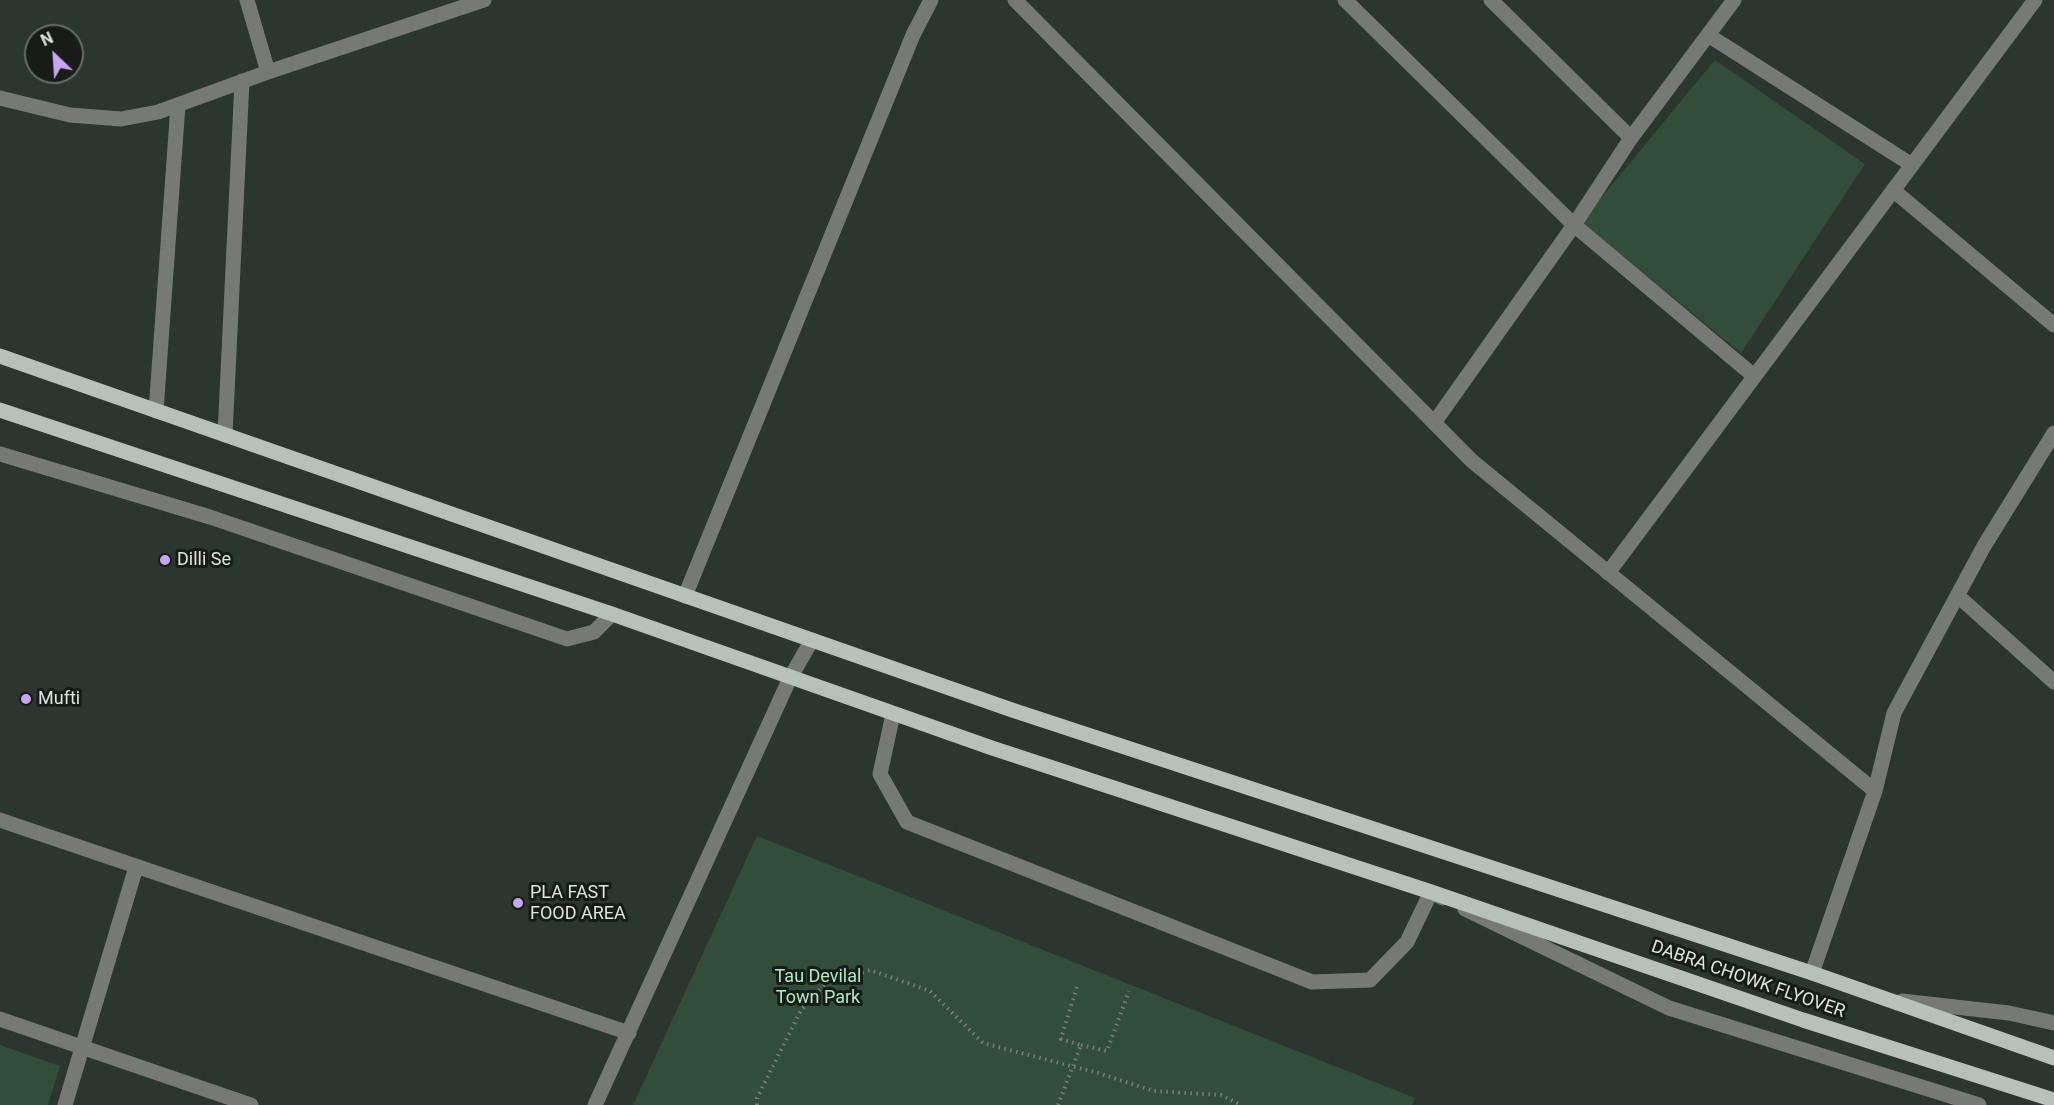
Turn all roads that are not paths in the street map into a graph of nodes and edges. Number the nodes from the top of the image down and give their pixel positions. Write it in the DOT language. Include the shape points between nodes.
graph roads {
  1 [pos="247,0"];
  2 [pos="484,0"];
  3 [pos="931,0"];
  4 [pos="1015,0"];
  5 [pos="1345,0"];
  6 [pos="1491,0"];
  7 [pos="1734,0"];
  8 [pos="2035,0"];
  9 [pos="1708,35"];
  10 [pos="268,72"];
  11 [pos="242,81"];
  12 [pos="0,98"];
  13 [pos="178,105"];
  14 [pos="1631,138"];
  15 [pos="1912,165"];
  16 [pos="1893,190"];
  17 [pos="1574,225"];
  18 [pos="2054,325"];
  19 [pos="0,356"];
  20 [pos="1754,376"];
  21 [pos="0,410"];
  22 [pos="156,411"];
  23 [pos="1434,423"];
  24 [pos="2054,433"];
  25 [pos="225,435"];
  26 [pos="0,454"];
  27 [pos="1608,573"];
  28 [pos="685,596"];
  29 [pos="1958,596"];
  30 [pos="612,614"];
  31 [pos="812,640"];
  32 [pos="790,678"];
  33 [pos="2054,682"];
  34 [pos="893,714"];
  35 [pos="1875,791"];
  36 [pos="0,820"];
  37 [pos="136,867"];
  38 [pos="1431,892"];
  39 [pos="1812,973"];
  40 [pos="1890,1000"];
  41 [pos="0,1019"];
  42 [pos="2054,1023"];
  43 [pos="629,1033"];
  44 [pos="82,1046"];
  45 [pos="2054,1058"];
  46 [pos="2054,1100"];
  47 [pos="65,1105"];
  48 [pos="251,1105"];
  49 [pos="595,1105"];
  50 [pos="1979,1105"];
  1 -- 10 [label="street"];
  2 -- 10 [label="street"];
  3 -- 28 [label="street" via="913,35"];
  4 -- 23 [label="street"];
  5 -- 17 [label="street"];
  6 -- 14 [label="street"];
  7 -- 9 [label="street"];
  8 -- 15 [label="street"];
  9 -- 14 [label="street"];
  9 -- 15 [label="street"];
  10 -- 11 [label="street"];
  11 -- 13 [label="street"];
  11 -- 25 [label="street"];
  12 -- 13 [label="street" via="70,115 121,119"];
  13 -- 22 [label="street"];
  14 -- 17 [label="street"];
  15 -- 16 [label="street"];
  16 -- 18 [label="street"];
  16 -- 20 [label="street"];
  17 -- 20 [label="street"];
  17 -- 23 [label="street"];
  19 -- 22 [label="main road"];
  20 -- 27 [label="street"];
  21 -- 30 [label="main road, DABRA CHOWK FLYOVER"];
  22 -- 25 [label="main road"];
  23 -- 27 [label="street" via="1472,461"];
  24 -- 29 [label="street"];
  25 -- 28 [label="main road"];
  26 -- 30 [label="street" via="210,517 567,639 594,632"];
  27 -- 35 [label="street"];
  28 -- 31 [label="main road"];
  29 -- 33 [label="street"];
  29 -- 35 [label="street" via="1894,713"];
  30 -- 32 [label="main road, DABRA CHOWK FLYOVER"];
  31 -- 32 [label="street"];
  31 -- 39 [label="main road" via="1034,718"];
  32 -- 34 [label="main road, DABRA CHOWK FLYOVER"];
  32 -- 43 [label="street"];
  34 -- 38 [label="main road, DABRA CHOWK FLYOVER"];
  34 -- 38 [label="street" via="880,774 907,822 1312,982 1370,980 1407,942"];
  35 -- 39 [label="street"];
  36 -- 37 [label="street"];
  37 -- 43 [label="street"];
  37 -- 44 [label="street"];
  38 -- 46 [label="main road, DABRA CHOWK FLYOVER" via="1885,1047"];
  38 -- 50 [label="street" via="1669,1008"];
  39 -- 40 [label="main road"];
  40 -- 42 [label="street" via="2009,1013"];
  40 -- 45 [label="main road"];
  41 -- 44 [label="street"];
  43 -- 49 [label="street"];
  44 -- 47 [label="street"];
  44 -- 48 [label="street"];
}
